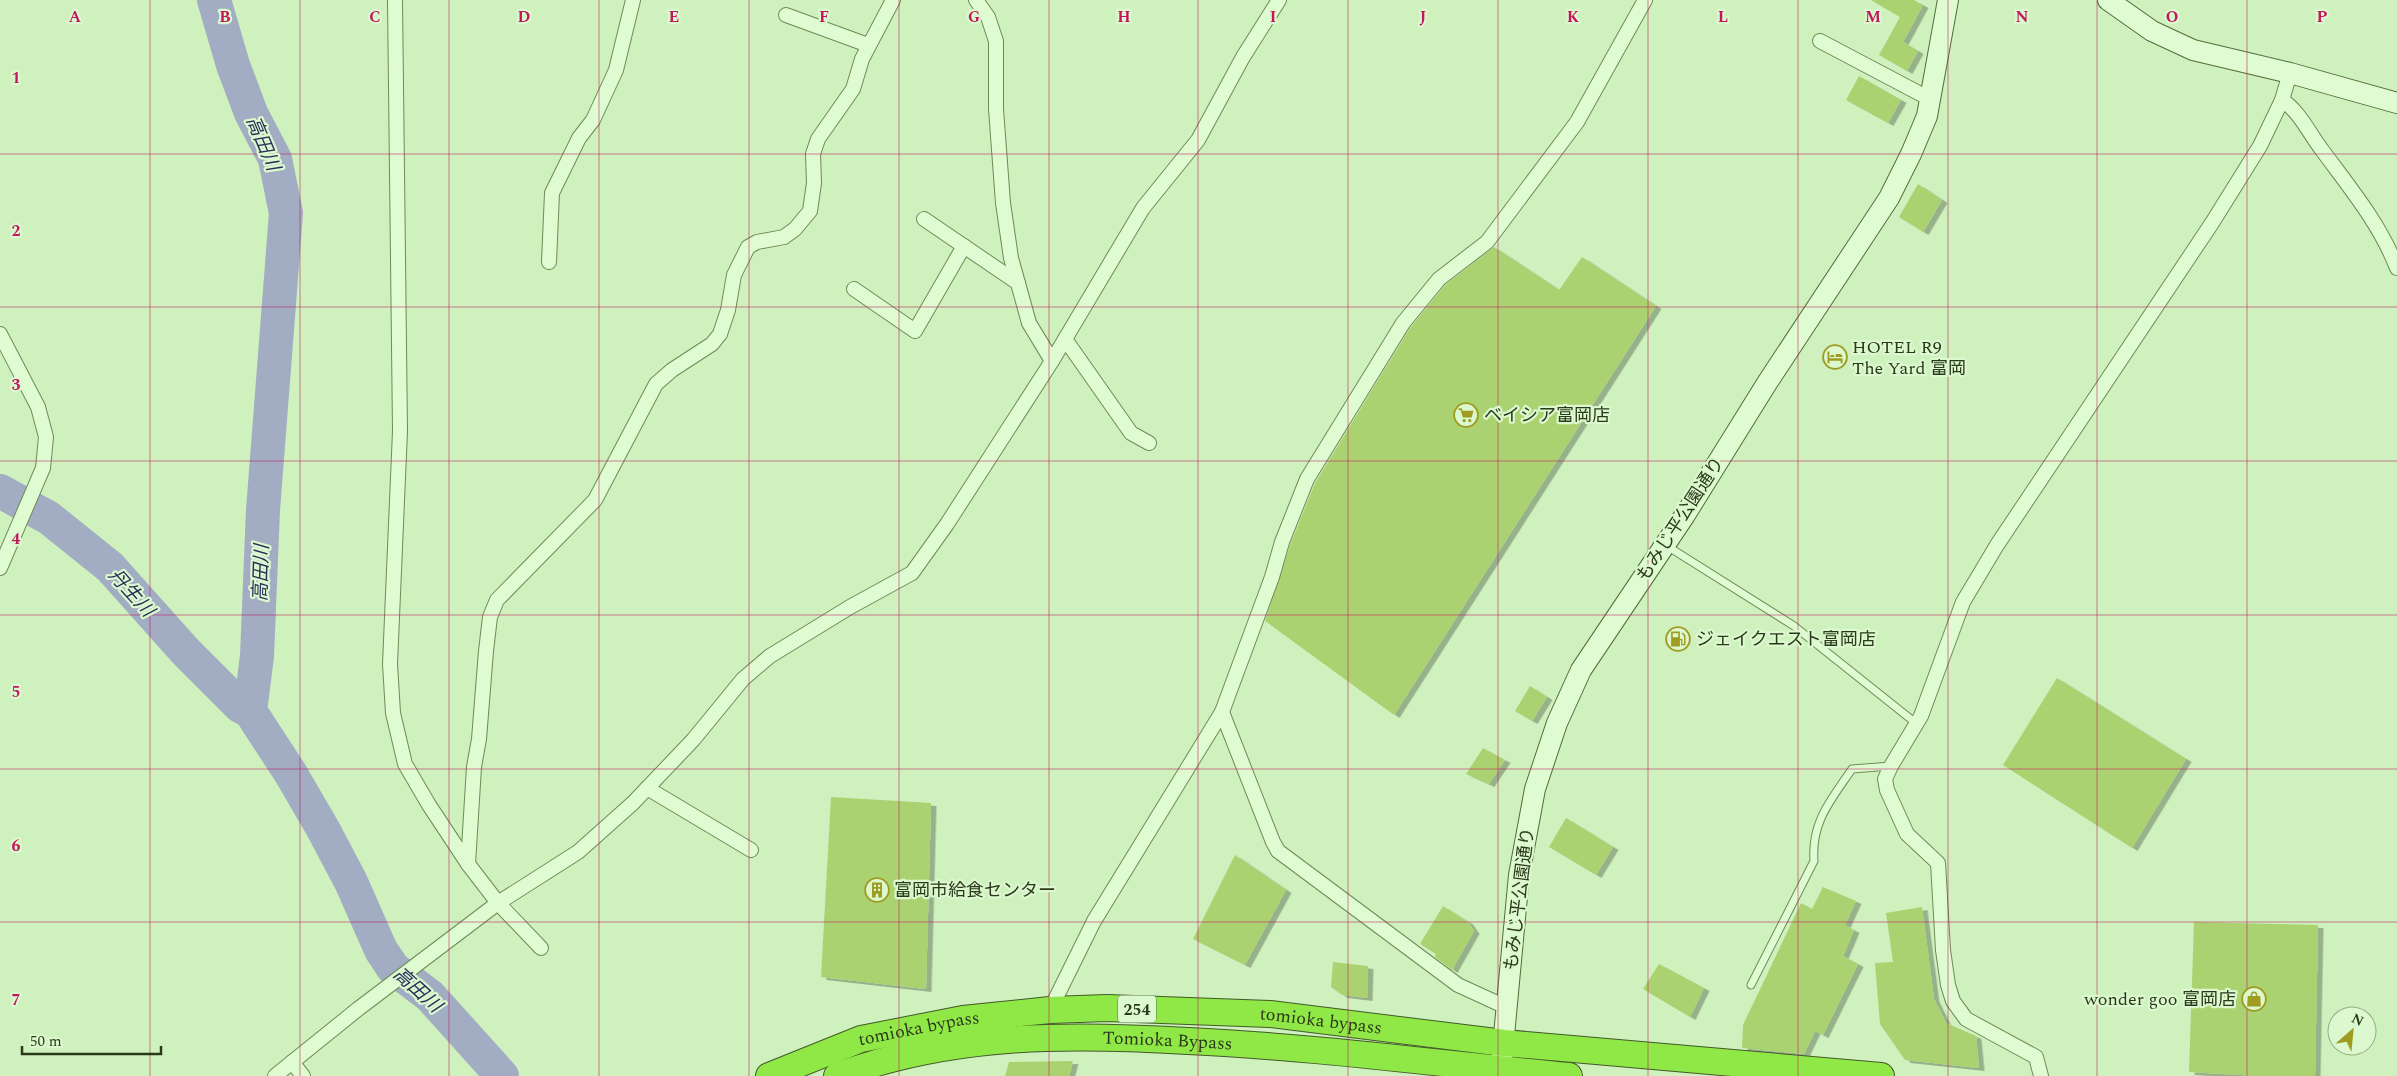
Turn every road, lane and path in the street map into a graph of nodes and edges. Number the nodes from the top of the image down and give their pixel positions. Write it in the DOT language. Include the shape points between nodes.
graph roads {
  1 [pos="395,0"];
  2 [pos="633,0"];
  3 [pos="893,0"];
  4 [pos="976,0"];
  5 [pos="1279,0"];
  6 [pos="1645,0"];
  7 [pos="1948,0"];
  8 [pos="2108,0"];
  9 [pos="786,15"];
  10 [pos="1820,41"];
  11 [pos="868,46"];
  12 [pos="2290,73"];
  13 [pos="1930,99"];
  14 [pos="2282,100"];
  15 [pos="2397,103"];
  16 [pos="924,219"];
  17 [pos="964,246"];
  18 [pos="549,262"];
  19 [pos="2397,268"];
  20 [pos="1018,283"];
  21 [pos="854,289"];
  22 [pos="0,334"];
  23 [pos="1065,339"];
  24 [pos="1052,361"];
  25 [pos="1149,443"];
  26 [pos="1665,544"];
  27 [pos="0,568"];
  28 [pos="1222,712"];
  29 [pos="1917,724"];
  30 [pos="1891,766"];
  31 [pos="647,788"];
  32 [pos="751,850"];
  33 [pos="468,864"];
  34 [pos="498,902"];
  35 [pos="541,948"];
  36 [pos="1751,986"];
  37 [pos="1506,1007"];
  38 [pos="1050,1010"];
  39 [pos="1504,1043"];
  40 [pos="292,1062"];
  41 [pos="1500,1070"];
  42 [pos="773,1074"];
  43 [pos="275,1076"];
  44 [pos="303,1076"];
  45 [pos="837,1076"];
  46 [pos="1569,1076"];
  47 [pos="1881,1076"];
  48 [pos="2041,1076"];
  1 -- 33 [label="street" via="400,430 390,664 393,713 404,764"];
  2 -- 18 [label="street" via="616,70 594,120 579,138 552,193"];
  3 -- 11 [label="street"];
  4 -- 20 [label="street" via="988,17 996,41 996,109 1003,203"];
  5 -- 23 [label="street" via="1198,140 1143,208"];
  6 -- 28 [label="street" via="1577,122 1487,242 1440,279 1403,323 1307,479"];
  7 -- 13 [label="street, もみじ平公園通り"];
  8 -- 12 [label="street" via="2152,31 2193,50"];
  9 -- 11 [label="street"];
  10 -- 13 [label="street"];
  11 -- 33 [label="street" via="854,90 818,139 813,154 814,183 810,211 796,229 784,237 748,247 734,275 720,334 712,344 656,384 595,500 497,600 490,616 486,651"];
  12 -- 14 [label="street"];
  12 -- 15 [label="street"];
  13 -- 26 [label="street, もみじ平公園通り" via="1912,154 1889,198"];
  14 -- 19 [label="street" via="2293,107 2361,201"];
  14 -- 29 [label="street" via="2260,146 2212,223 1997,545 1963,602"];
  16 -- 17 [label="street"];
  17 -- 20 [label="street"];
  17 -- 21 [label="street" via="915,331"];
  20 -- 24 [label="street" via="1029,323"];
  22 -- 27 [label="street" via="38,407 46,438 43,468"];
  23 -- 24 [label="street"];
  23 -- 25 [label="street" via="1131,433"];
  24 -- 31 [label="street" via="947,524 912,572 770,656 743,679 693,740"];
  26 -- 29 [label="lane" via="1794,626"];
  26 -- 37 [label="street, もみじ平公園通り" via="1581,670 1557,723 1535,789 1519,875"];
  28 -- 37 [label="street" via="1278,851 1458,985"];
  28 -- 38 [label="street" via="1094,921"];
  29 -- 30 [label="street"];
  30 -- 36 [label="lane" via="1852,770 1820,816 1813,845 1814,861"];
  30 -- 48 [label="street" via="1885,779 1887,790 1907,834 1938,864 1943,950 1953,1001 1966,1019 2036,1057"];
  31 -- 32 [label="street"];
  31 -- 34 [label="street" via="578,852"];
  33 -- 34 [label="street"];
  34 -- 35 [label="street"];
  34 -- 40 [label="street"];
  37 -- 39 [label="street, もみじ平公園通り"];
  38 -- 39 [label="highway, tomioka bypass / 254" via="1107,1008 1270,1014"];
  38 -- 42 [label="highway, tomioka bypass / 254" via="963,1019 861,1039"];
  39 -- 41 [label="street, もみじ平公園通り"];
  39 -- 47 [label="highway, tomioka bypass / 254"];
  40 -- 43 [label="street"];
  40 -- 44 [label="street"];
  41 -- 45 [label="highway, Tomioka Bypass / 254" via="1278,1045 1049,1036 977,1042 871,1064"];
  41 -- 46 [label="highway, 254"];
}
